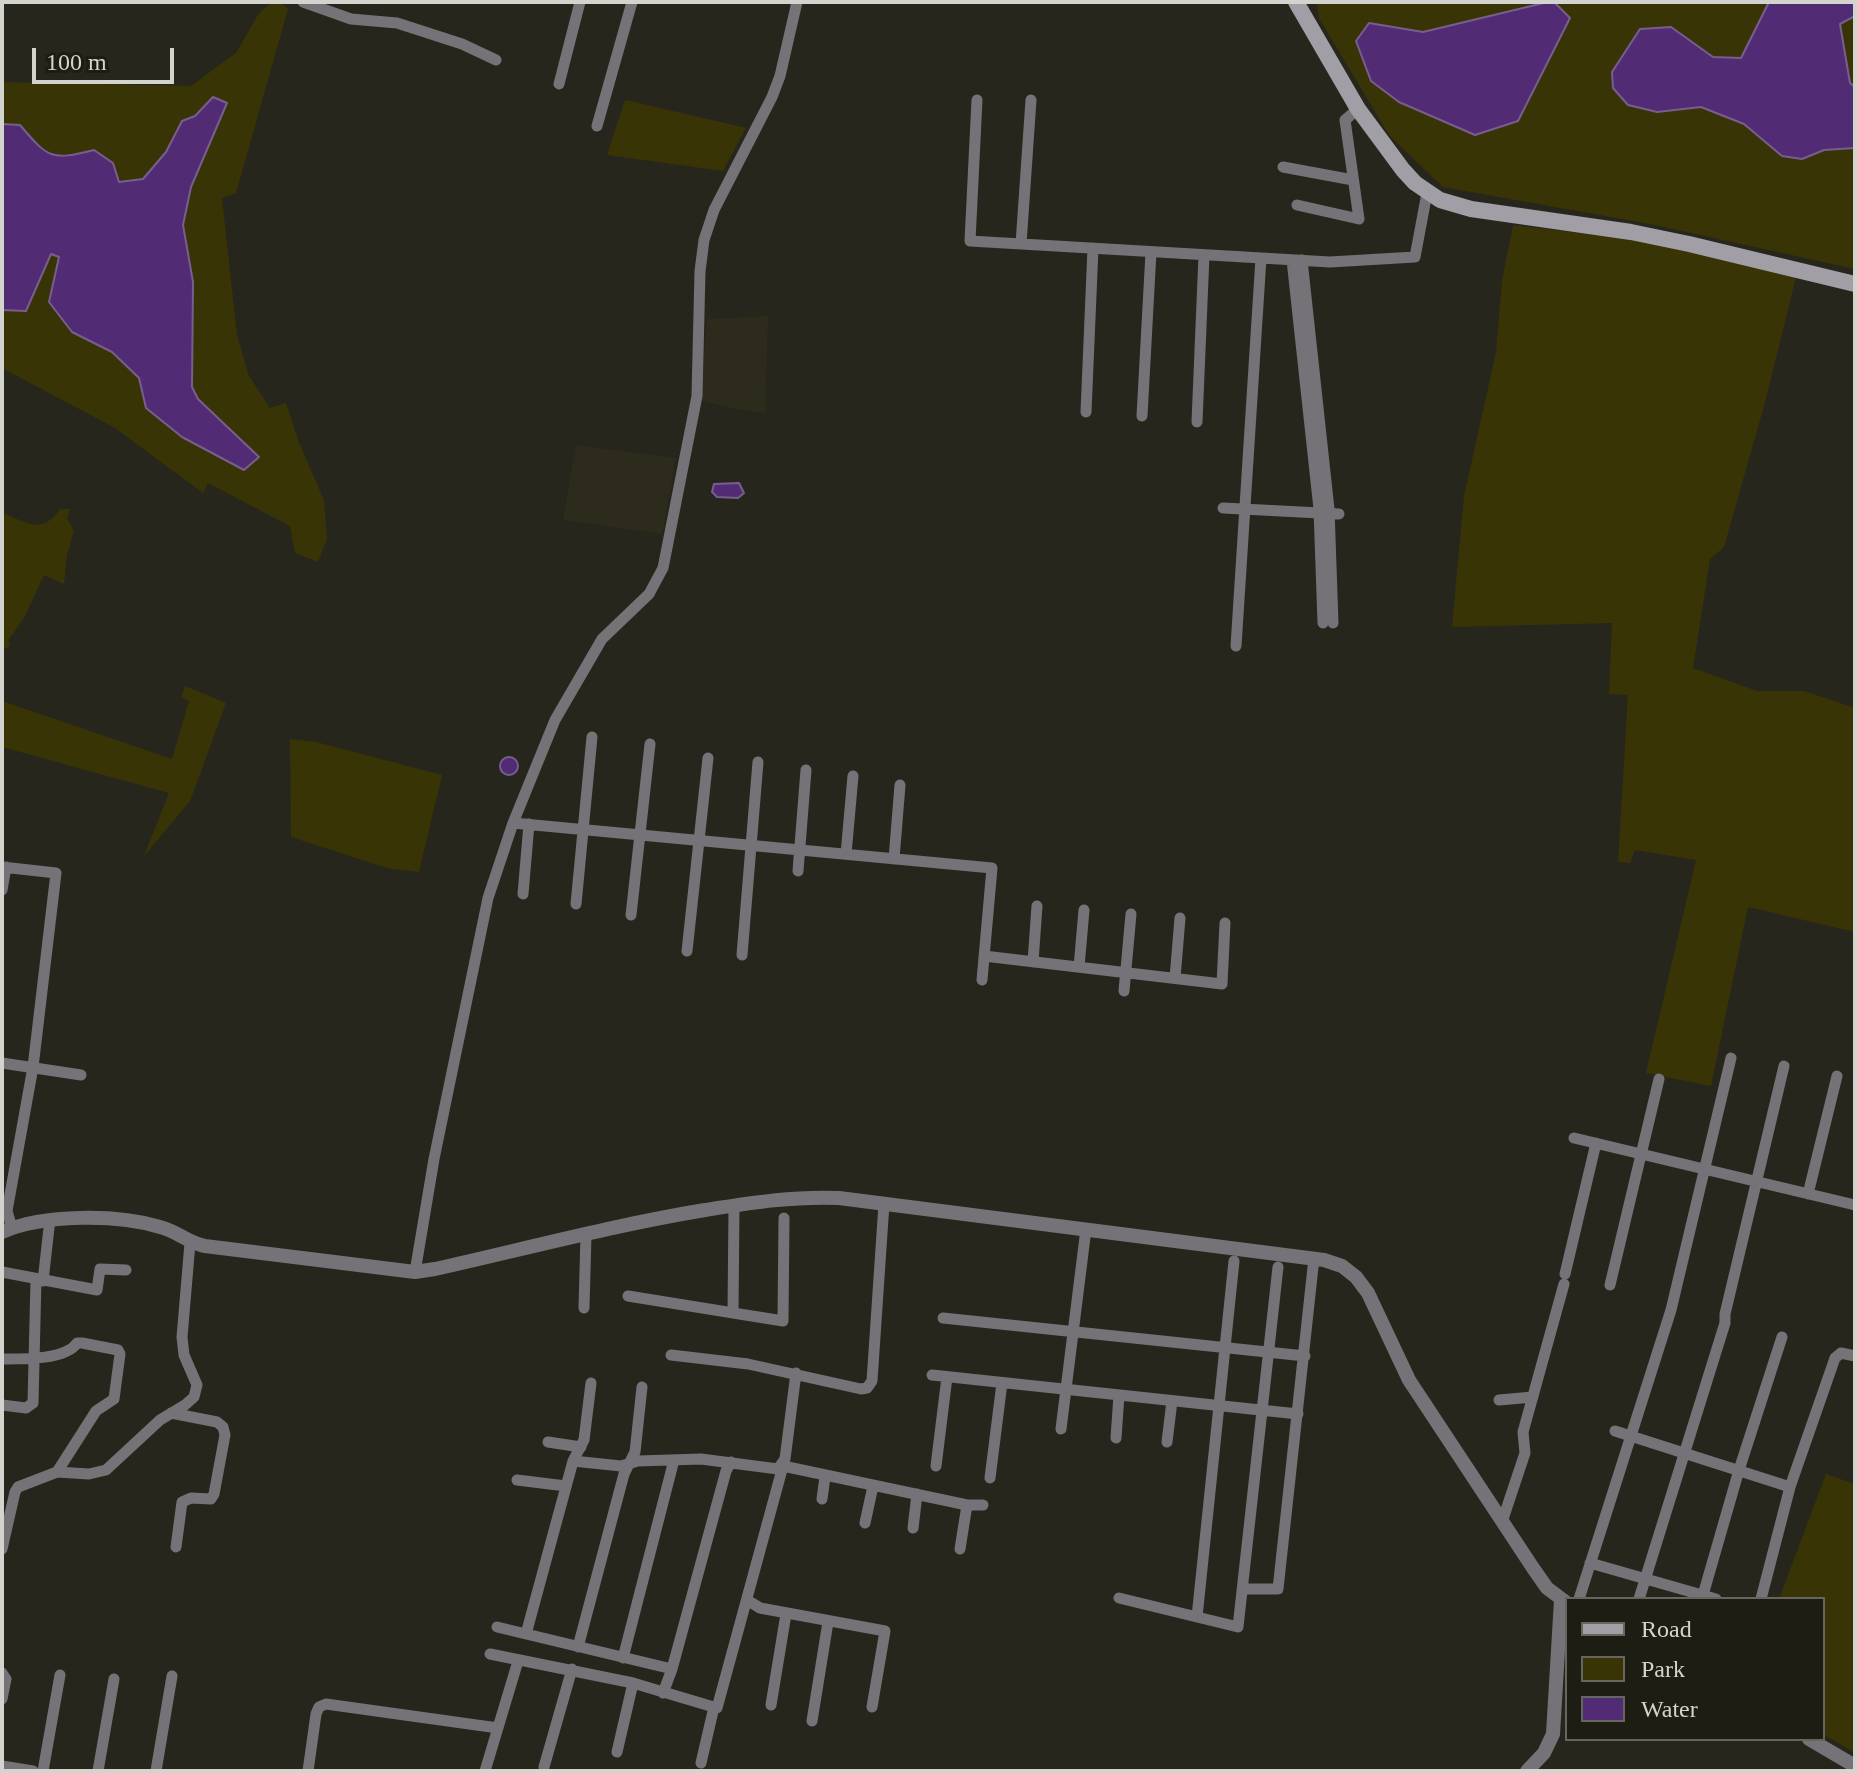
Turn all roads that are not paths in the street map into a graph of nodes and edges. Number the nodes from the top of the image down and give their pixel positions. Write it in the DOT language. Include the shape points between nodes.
graph roads {
  1 [pos="303,2"];
  2 [pos="580,2"];
  3 [pos="632,2"];
  4 [pos="797,2"];
  5 [pos="1296,2"];
  6 [pos="496,60"];
  7 [pos="559,84"];
  8 [pos="977,100"];
  9 [pos="1031,100"];
  10 [pos="1358,109"];
  11 [pos="597,126"];
  12 [pos="1283,167"];
  13 [pos="1353,180"];
  14 [pos="1427,193"];
  15 [pos="1297,205"];
  16 [pos="1021,244"];
  17 [pos="1093,248"];
  18 [pos="1151,252"];
  19 [pos="1204,255"];
  20 [pos="1261,258"];
  21 [pos="1297,260"];
  22 [pos="1855,284"];
  23 [pos="1086,412"];
  24 [pos="1142,416"];
  25 [pos="1197,422"];
  26 [pos="1223,508"];
  27 [pos="1245,509"];
  28 [pos="1329,514"];
  29 [pos="1328,623"];
  30 [pos="1236,646"];
  31 [pos="592,737"];
  32 [pos="650,744"];
  33 [pos="708,758"];
  34 [pos="758,762"];
  35 [pos="806,770"];
  36 [pos="853,776"];
  37 [pos="900,785"];
  38 [pos="513,823"];
  39 [pos="529,824"];
  40 [pos="584,829"];
  41 [pos="641,835"];
  42 [pos="699,840"];
  43 [pos="751,845"];
  44 [pos="800,850"];
  45 [pos="846,854"];
  46 [pos="894,859"];
  47 [pos="4,867"];
  48 [pos="798,871"];
  49 [pos="2,890"];
  50 [pos="523,894"];
  51 [pos="576,904"];
  52 [pos="1037,906"];
  53 [pos="1084,910"];
  54 [pos="1131,914"];
  55 [pos="631,915"];
  56 [pos="1180,918"];
  57 [pos="1225,923"];
  58 [pos="687,951"];
  59 [pos="742,955"];
  60 [pos="984,956"];
  61 [pos="1033,962"];
  62 [pos="1079,967"];
  63 [pos="1126,973"];
  64 [pos="1175,978"];
  65 [pos="982,980"];
  66 [pos="1124,991"];
  67 [pos="1731,1058"];
  68 [pos="2,1063"];
  69 [pos="1784,1066"];
  70 [pos="33,1067"];
  71 [pos="81,1075"];
  72 [pos="1837,1076"];
  73 [pos="1659,1079"];
  74 [pos="1574,1138"];
  75 [pos="1596,1143"];
  76 [pos="1641,1154"];
  77 [pos="1704,1169"];
  78 [pos="1757,1182"];
  79 [pos="1808,1194"];
  80 [pos="884,1204"];
  81 [pos="1855,1205"];
  82 [pos="734,1206"];
  83 [pos="4,1210"];
  84 [pos="784,1218"];
  85 [pos="50,1219"];
  86 [pos="1086,1229"];
  87 [pos="7,1230"];
  88 [pos="586,1234"];
  89 [pos="190,1243"];
  90 [pos="1314,1258"];
  91 [pos="1234,1261"];
  92 [pos="1278,1267"];
  93 [pos="126,1270"];
  94 [pos="2,1272"];
  95 [pos="415,1272"];
  96 [pos="39,1280"];
  97 [pos="1610,1285"];
  98 [pos="628,1296"];
  99 [pos="584,1308"];
  100 [pos="733,1313"];
  101 [pos="943,1318"];
  102 [pos="1073,1332"];
  103 [pos="1782,1337"];
  104 [pos="1225,1348"];
  105 [pos="1269,1352"];
  106 [pos="671,1355"];
  107 [pos="1305,1356"];
  108 [pos="1855,1356"];
  109 [pos="34,1358"];
  110 [pos="2,1359"];
  111 [pos="796,1373"];
  112 [pos="932,1375"];
  113 [pos="947,1377"];
  114 [pos="591,1383"];
  115 [pos="1002,1383"];
  116 [pos="642,1387"];
  117 [pos="1066,1389"];
  118 [pos="1119,1395"];
  119 [pos="1533,1397"];
  120 [pos="1499,1400"];
  121 [pos="1172,1401"];
  122 [pos="2,1405"];
  123 [pos="1219,1406"];
  124 [pos="1262,1410"];
  125 [pos="170,1413"];
  126 [pos="1298,1414"];
  127 [pos="1061,1429"];
  128 [pos="1615,1431"];
  129 [pos="1631,1436"];
  130 [pos="1116,1438"];
  131 [pos="548,1442"];
  132 [pos="1167,1442"];
  133 [pos="581,1447"];
  134 [pos="1684,1453"];
  135 [pos="674,1460"];
  136 [pos="573,1461"];
  137 [pos="731,1462"];
  138 [pos="629,1463"];
  139 [pos="783,1466"];
  140 [pos="936,1466"];
  141 [pos="1739,1470"];
  142 [pos="57,1472"];
  143 [pos="825,1477"];
  144 [pos="990,1478"];
  145 [pos="517,1480"];
  146 [pos="566,1486"];
  147 [pos="873,1486"];
  148 [pos="1790,1487"];
  149 [pos="917,1494"];
  150 [pos="8,1498"];
  151 [pos="822,1499"];
  152 [pos="967,1505"];
  153 [pos="983,1505"];
  154 [pos="1502,1522"];
  155 [pos="865,1523"];
  156 [pos="913,1528"];
  157 [pos="176,1547"];
  158 [pos="2,1549"];
  159 [pos="960,1549"];
  160 [pos="1590,1563"];
  161 [pos="1646,1579"];
  162 [pos="1243,1589"];
  163 [pos="1703,1595"];
  164 [pos="1580,1597"];
  165 [pos="1640,1597"];
  166 [pos="1710,1597"];
  167 [pos="1762,1597"];
  168 [pos="1119,1598"];
  169 [pos="747,1600"];
  170 [pos="1564,1602"];
  171 [pos="786,1614"];
  172 [pos="1197,1617"];
  173 [pos="828,1622"];
  174 [pos="497,1627"];
  175 [pos="526,1634"];
  176 [pos="578,1647"];
  177 [pos="490,1654"];
  178 [pos="623,1658"];
  179 [pos="518,1661"];
  180 [pos="572,1669"];
  181 [pos="672,1669"];
  182 [pos="2,1673"];
  183 [pos="60,1675"];
  184 [pos="172,1676"];
  185 [pos="114,1679"];
  186 [pos="633,1683"];
  187 [pos="663,1693"];
  188 [pos="2,1699"];
  189 [pos="771,1705"];
  190 [pos="714,1707"];
  191 [pos="872,1707"];
  192 [pos="812,1721"];
  193 [pos="498,1728"];
  194 [pos="1812,1741"];
  195 [pos="617,1752"];
  196 [pos="701,1763"];
  197 [pos="2,1766"];
  198 [pos="1855,1766"];
  199 [pos="544,1767"];
  200 [pos="33,1771"];
  201 [pos="43,1771"];
  202 [pos="98,1771"];
  203 [pos="156,1771"];
  204 [pos="308,1771"];
  205 [pos="485,1771"];
  206 [pos="1527,1771"];
  1 -- 6 [label="street" via="351,19 397,23"];
  2 -- 7 [label="street"];
  3 -- 11 [label="street"];
  4 -- 38 [label="street" via="772,97 704,240 697,396 663,568 649,594 602,639 562,707"];
  5 -- 10 [label="main road"];
  8 -- 16 [label="street" via="970,241"];
  9 -- 16 [label="street"];
  10 -- 13 [label="street" via="1345,120"];
  10 -- 14 [label="main road"];
  12 -- 13 [label="street"];
  13 -- 15 [label="street" via="1359,219"];
  14 -- 21 [label="street" via="1415,257"];
  14 -- 22 [label="main road" via="1471,209 1668,239"];
  16 -- 17 [label="street"];
  17 -- 18 [label="street"];
  17 -- 23 [label="street"];
  18 -- 19 [label="street"];
  18 -- 24 [label="street"];
  19 -- 20 [label="street"];
  19 -- 25 [label="street"];
  20 -- 21 [label="street"];
  20 -- 27 [label="street"];
  21 -- 28 [label="street"];
  26 -- 27 [label="street"];
  27 -- 28 [label="street"];
  27 -- 30 [label="street"];
  28 -- 29 [label="street"];
  31 -- 40 [label="street"];
  32 -- 41 [label="street"];
  33 -- 42 [label="street"];
  34 -- 43 [label="street"];
  35 -- 44 [label="street"];
  36 -- 45 [label="street"];
  37 -- 46 [label="street"];
  38 -- 39 [label="street"];
  38 -- 95 [label="street" via="488,898"];
  39 -- 40 [label="street"];
  39 -- 50 [label="street"];
  40 -- 41 [label="street"];
  40 -- 51 [label="street"];
  41 -- 42 [label="street"];
  41 -- 55 [label="street"];
  42 -- 43 [label="street"];
  42 -- 58 [label="street"];
  43 -- 44 [label="street"];
  43 -- 59 [label="street"];
  44 -- 45 [label="street"];
  44 -- 48 [label="street"];
  45 -- 46 [label="street"];
  46 -- 60 [label="street" via="992,868"];
  47 -- 49 [label="street"];
  47 -- 70 [label="street" via="56,873"];
  52 -- 61 [label="street"];
  53 -- 62 [label="street"];
  54 -- 63 [label="street"];
  56 -- 64 [label="street"];
  57 -- 64 [label="street" via="1222,984"];
  60 -- 61 [label="street"];
  60 -- 65 [label="street"];
  61 -- 62 [label="street"];
  62 -- 63 [label="street"];
  63 -- 64 [label="street"];
  63 -- 66 [label="street"];
  67 -- 77 [label="street"];
  68 -- 70 [label="street"];
  69 -- 78 [label="street"];
  70 -- 71 [label="street"];
  70 -- 83 [label="street"];
  72 -- 79 [label="street"];
  73 -- 76 [label="street"];
  74 -- 75 [label="street"];
  75 -- 76 [label="street"];
  75 -- 119 [label="street"];
  76 -- 77 [label="street"];
  76 -- 97 [label="street"];
  77 -- 78 [label="street"];
  77 -- 129 [label="street" via="1671,1310"];
  78 -- 79 [label="street"];
  78 -- 134 [label="street" via="1725,1323"];
  79 -- 81 [label="street"];
  80 -- 82 [label="street" via="807,1197"];
  80 -- 86 [label="street"];
  80 -- 111 [label="street" via="870,1385 861,1389"];
  82 -- 88 [label="street"];
  82 -- 100 [label="street"];
  83 -- 87 [label="street"];
  84 -- 100 [label="street" via="783,1321"];
  85 -- 87 [label="street"];
  85 -- 89 [label="street" via="144,1222"];
  85 -- 96 [label="street"];
  86 -- 90 [label="street"];
  86 -- 102 [label="street"];
  88 -- 95 [label="street"];
  88 -- 99 [label="street"];
  89 -- 95 [label="street"];
  89 -- 125 [label="street" via="182,1337 197,1385 194,1397"];
  90 -- 107 [label="street"];
  90 -- 154 [label="street" via="1342,1266 1368,1293 1409,1380"];
  91 -- 104 [label="street"];
  92 -- 105 [label="street"];
  93 -- 96 [label="street" via="100,1269 97,1290"];
  94 -- 96 [label="street"];
  96 -- 109 [label="street"];
  98 -- 100 [label="street"];
  101 -- 102 [label="street"];
  102 -- 104 [label="street"];
  102 -- 117 [label="street"];
  103 -- 141 [label="street"];
  104 -- 105 [label="street"];
  104 -- 123 [label="street"];
  105 -- 107 [label="street"];
  105 -- 124 [label="street"];
  106 -- 111 [label="street"];
  107 -- 126 [label="street"];
  108 -- 148 [label="street" via="1841,1353 1835,1358"];
  109 -- 110 [label="street"];
  109 -- 122 [label="street" via="31,1407"];
  109 -- 142 [label="street" via="72,1352 77,1343 120,1354 114,1399 96,1411"];
  111 -- 139 [label="street"];
  112 -- 113 [label="street"];
  113 -- 115 [label="street"];
  113 -- 140 [label="street"];
  114 -- 133 [label="street"];
  115 -- 117 [label="street"];
  115 -- 144 [label="street"];
  116 -- 138 [label="street" via="635,1452"];
  117 -- 118 [label="street"];
  117 -- 127 [label="street"];
  118 -- 121 [label="street"];
  118 -- 130 [label="street"];
  119 -- 120 [label="street"];
  119 -- 154 [label="street" via="1523,1432 1525,1453"];
  121 -- 123 [label="street"];
  121 -- 132 [label="street"];
  123 -- 124 [label="street"];
  123 -- 172 [label="street"];
  124 -- 126 [label="street"];
  124 -- 162 [label="street"];
  125 -- 142 [label="street" via="106,1470"];
  125 -- 157 [label="street" via="217,1422 225,1435 216,1489 211,1499 182,1502"];
  126 -- 162 [label="street" via="1278,1589"];
  128 -- 129 [label="street"];
  129 -- 134 [label="street"];
  129 -- 160 [label="street"];
  131 -- 133 [label="street"];
  133 -- 136 [label="street"];
  134 -- 141 [label="street"];
  134 -- 161 [label="street"];
  135 -- 137 [label="street"];
  135 -- 138 [label="street"];
  135 -- 178 [label="street"];
  136 -- 138 [label="street"];
  136 -- 146 [label="street"];
  137 -- 139 [label="street"];
  137 -- 181 [label="street"];
  138 -- 176 [label="street"];
  139 -- 143 [label="street"];
  139 -- 169 [label="street"];
  141 -- 148 [label="street"];
  141 -- 163 [label="street"];
  142 -- 150 [label="street" via="18,1487"];
  143 -- 147 [label="street"];
  143 -- 151 [label="street"];
  145 -- 146 [label="street"];
  146 -- 175 [label="street"];
  147 -- 149 [label="street"];
  147 -- 155 [label="street"];
  148 -- 167 [label="street"];
  149 -- 152 [label="street"];
  149 -- 156 [label="street"];
  150 -- 158 [label="street"];
  152 -- 153 [label="street"];
  152 -- 159 [label="street"];
  154 -- 170 [label="street"];
  160 -- 161 [label="street"];
  160 -- 164 [label="street"];
  161 -- 163 [label="street"];
  161 -- 165 [label="street"];
  162 -- 172 [label="street" via="1238,1627"];
  163 -- 166 [label="street"];
  168 -- 172 [label="street"];
  169 -- 171 [label="street"];
  169 -- 190 [label="street"];
  170 -- 206 [label="street" via="1553,1734"];
  171 -- 173 [label="street"];
  171 -- 189 [label="street"];
  173 -- 191 [label="street" via="885,1631"];
  173 -- 192 [label="street"];
  174 -- 175 [label="street"];
  175 -- 176 [label="street"];
  176 -- 178 [label="street"];
  177 -- 179 [label="street"];
  178 -- 181 [label="street"];
  179 -- 180 [label="street"];
  179 -- 193 [label="street"];
  180 -- 186 [label="street"];
  180 -- 199 [label="street"];
  181 -- 187 [label="street"];
  182 -- 188 [label="street"];
  183 -- 201 [label="street"];
  184 -- 203 [label="street"];
  185 -- 202 [label="street"];
  186 -- 187 [label="street"];
  186 -- 195 [label="street"];
  187 -- 190 [label="street"];
  190 -- 196 [label="street"];
  193 -- 204 [label="street" via="326,1704 316,1714"];
  193 -- 205 [label="street"];
  194 -- 198 [label="street"];
  197 -- 200 [label="street"];
}
